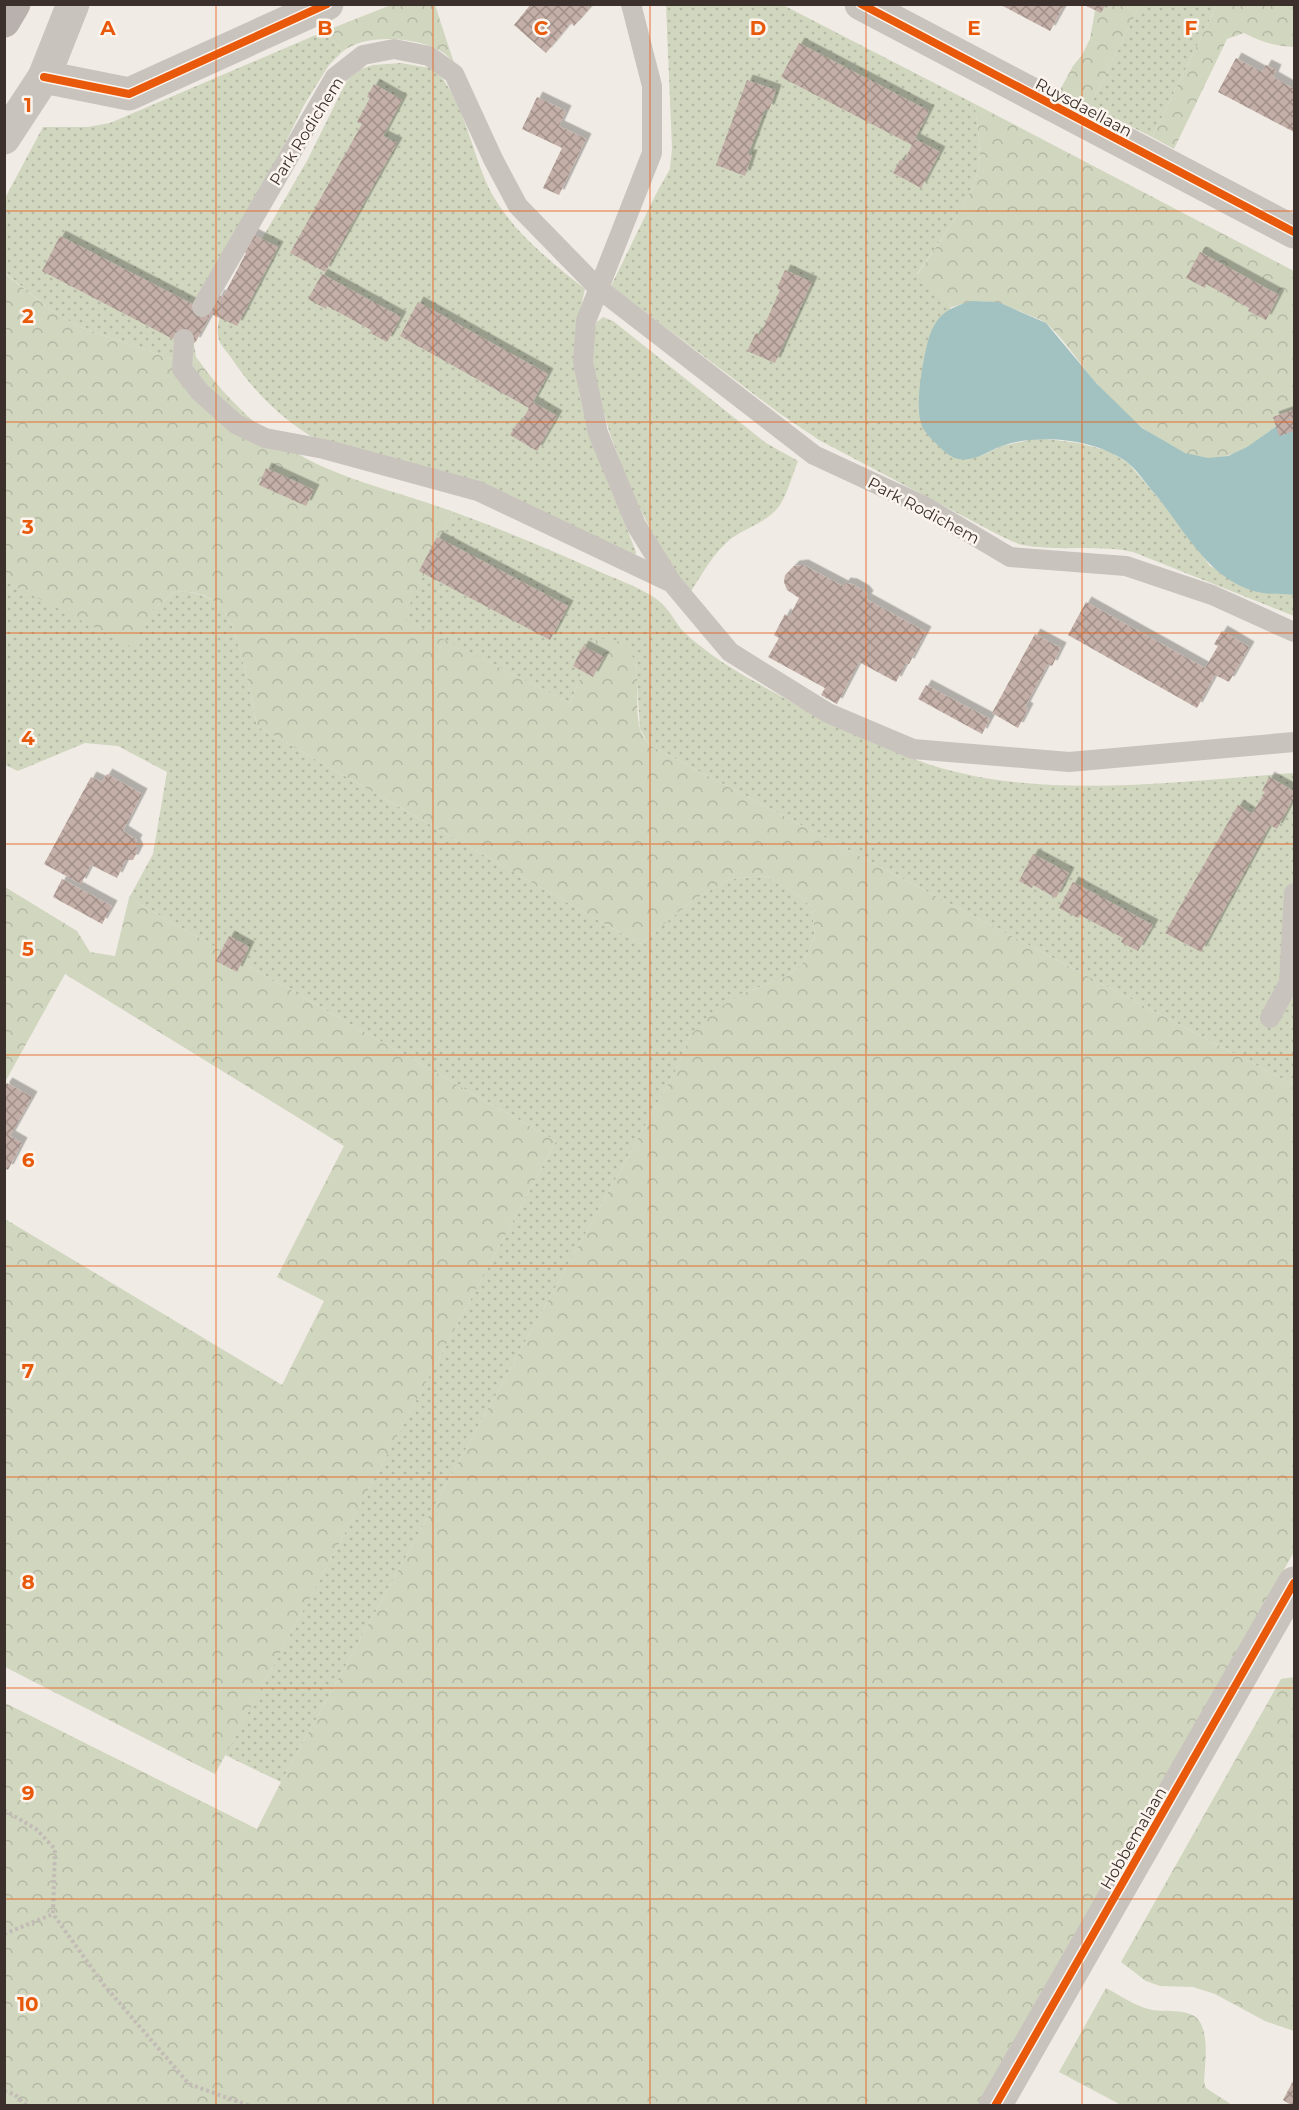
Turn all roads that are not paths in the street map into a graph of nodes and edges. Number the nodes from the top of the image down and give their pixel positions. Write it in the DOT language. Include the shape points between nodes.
graph roads {
  1 [pos="14,4"];
  2 [pos="73,4"];
  3 [pos="327,4"];
  4 [pos="631,4"];
  5 [pos="861,4"];
  6 [pos="4,21"];
  7 [pos="44,77"];
  8 [pos="4,138"];
  9 [pos="1294,232"];
  10 [pos="598,288"];
  11 [pos="202,307"];
  12 [pos="184,339"];
  13 [pos="672,583"];
  14 [pos="1294,632"];
  15 [pos="1294,742"];
  16 [pos="1294,893"];
  17 [pos="1270,1018"];
  18 [pos="1294,1583"];
  19 [pos="995,2106"];
  1 -- 6 [label="main road"];
  2 -- 7 [label="street"];
  3 -- 7 [label="street" via="129,94"];
  4 -- 10 [label="lane" via="652,86 652,153"];
  5 -- 9 [label="street, Ruysdaellaan"];
  7 -- 8 [label="street"];
  10 -- 11 [label="lane, Park Rodichem" via="518,206 454,74 429,56 394,49 363,55 335,77"];
  10 -- 13 [label="lane" via="586,321 583,362 598,433 636,525"];
  10 -- 14 [label="lane, Park Rodichem" via="814,455 924,506 1010,557 1126,567 1212,595"];
  12 -- 13 [label="lane" via="182,369 200,392 236,424 265,438 478,491"];
  13 -- 15 [label="lane" via="730,652 828,713 913,749 1069,762"];
  16 -- 17 [label="lane" via="1289,983"];
  18 -- 19 [label="street, Hobbemalaan"];
}
